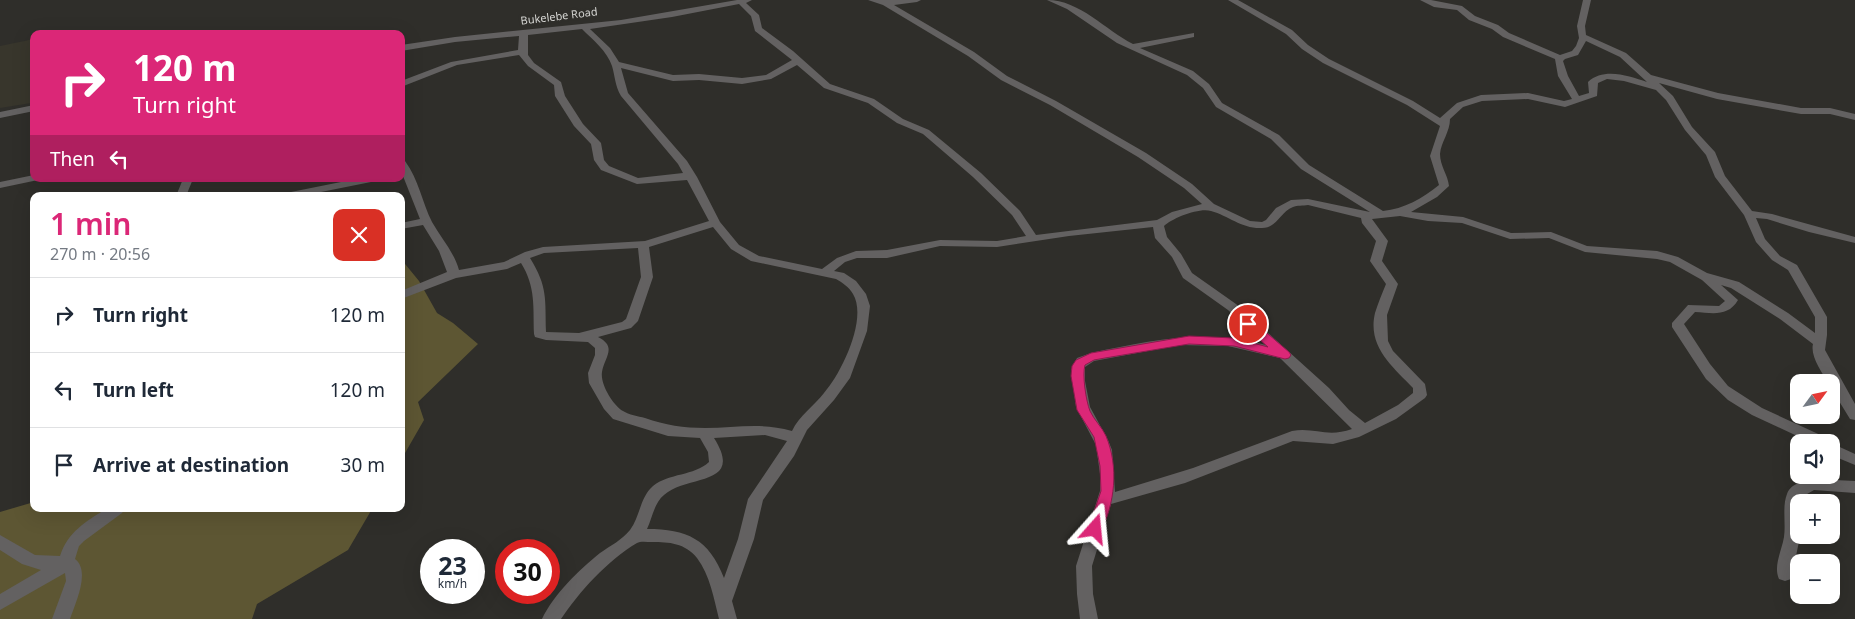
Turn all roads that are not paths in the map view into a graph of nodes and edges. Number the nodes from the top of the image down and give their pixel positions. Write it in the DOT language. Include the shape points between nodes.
graph roads {
  1 [pos="872,0"];
  2 [pos="918,0"];
  3 [pos="1051,0"];
  4 [pos="1232,0"];
  5 [pos="1424,0"];
  6 [pos="1587,0"];
  7 [pos="744,1"];
  8 [pos="883,2"];
  9 [pos="583,26"];
  10 [pos="524,33"];
  11 [pos="1191,35"];
  12 [pos="1583,38"];
  13 [pos="405,47"];
  14 [pos="1132,47"];
  15 [pos="523,52"];
  16 [pos="1560,58"];
  17 [pos="798,61"];
  18 [pos="616,64"];
  19 [pos="1647,77"];
  20 [pos="405,83"];
  21 [pos="1660,89"];
  22 [pos="1577,100"];
  23 [pos="30,109"];
  24 [pos="0,115"];
  25 [pos="1855,117"];
  26 [pos="1446,125"];
  27 [pos="405,171"];
  28 [pos="692,177"];
  29 [pos="30,179"];
  30 [pos="356,182"];
  31 [pos="0,185"];
  32 [pos="306,192"];
  33 [pos="1210,206"];
  34 [pos="1400,213"];
  35 [pos="1380,214"];
  36 [pos="1749,214"];
  37 [pos="1366,216"];
  38 [pos="427,221"];
  39 [pos="715,223"];
  40 [pos="1160,223"];
  41 [pos="405,225"];
  42 [pos="1033,238"];
  43 [pos="1855,240"];
  44 [pos="643,245"];
  45 [pos="523,257"];
  46 [pos="825,272"];
  47 [pos="453,274"];
  48 [pos="1703,276"];
  49 [pos="405,293"];
  50 [pos="578,337"];
  51 [pos="1818,342"];
  52 [pos="1285,355"];
  53 [pos="1855,415"];
  54 [pos="1362,429"];
  55 [pos="704,433"];
  56 [pos="1806,434"];
  57 [pos="796,438"];
  58 [pos="1840,452"];
  59 [pos="1855,460"];
  60 [pos="1855,487"];
  61 [pos="1105,500"];
  62 [pos="113,512"];
  63 [pos="635,536"];
  64 [pos="0,541"];
  65 [pos="65,562"];
  66 [pos="1785,574"];
  67 [pos="723,602"];
  68 [pos="0,603"];
  69 [pos="61,619"];
  70 [pos="551,619"];
  71 [pos="728,619"];
  72 [pos="1089,619"];
  1 -- 8 [label="street"];
  2 -- 8 [label="street"];
  3 -- 14 [label="street" via="1070,7"];
  4 -- 26 [label="street" via="1290,32 1326,61"];
  5 -- 16 [label="street" via="1459,8 1506,35"];
  6 -- 12 [label="street" via="1581,26"];
  7 -- 9 [label="street, Bukelebe Road" via="691,12"];
  7 -- 17 [label="street" via="755,15 758,29"];
  8 -- 33 [label="street" via="965,50 1004,78 1142,155 1188,186"];
  9 -- 10 [label="street, Bukelebe Road"];
  9 -- 18 [label="street"];
  10 -- 13 [label="street, Bukelebe Road"];
  10 -- 15 [label="street"];
  11 -- 14 [label="street"];
  12 -- 16 [label="street" via="1575,52"];
  12 -- 19 [label="street" via="1623,55"];
  14 -- 35 [label="street" via="1190,73 1206,86 1219,105 1275,137 1306,167"];
  15 -- 20 [label="street" via="467,61"];
  15 -- 28 [label="street" via="531,63 558,84 560,96 579,126 596,143 604,168 637,181"];
  16 -- 22 [label="street" via="1560,70"];
  17 -- 18 [label="street" via="768,77 742,81 673,78"];
  17 -- 42 [label="street" via="827,86 870,101 900,121 926,132 1016,213"];
  18 -- 28 [label="street" via="624,94"];
  19 -- 21 [label="street"];
  19 -- 25 [label="street" via="1717,96"];
  21 -- 22 [label="street" via="1603,77 1593,82 1594,94"];
  21 -- 36 [label="street" via="1707,149 1720,177"];
  22 -- 26 [label="street" via="1561,104 1521,96 1473,100 1446,116"];
  23 -- 24 [label="street"];
  26 -- 34 [label="street" via="1435,151 1444,186"];
  27 -- 38 [label="street" via="416,189"];
  28 -- 39 [label="street"];
  29 -- 31 [label="street"];
  30 -- 32 [label="street"];
  33 -- 37 [label="street" via="1258,226 1270,222 1280,210 1296,201 1322,204"];
  33 -- 40 [label="street" via="1182,212"];
  34 -- 35 [label="street"];
  34 -- 48 [label="street" via="1470,222 1505,235 1551,235 1585,249 1657,254 1674,259"];
  35 -- 37 [label="street"];
  36 -- 43 [label="street" via="1768,216"];
  36 -- 51 [label="street" via="1760,240 1776,258 1793,268 1821,317"];
  37 -- 54 [label="street" via="1382,241 1376,261 1392,284 1381,315 1382,341 1387,353 1421,390 1415,400 1388,418"];
  38 -- 41 [label="street"];
  38 -- 47 [label="street" via="449,260"];
  39 -- 44 [label="street"];
  39 -- 46 [label="street" via="729,241 752,258"];
  40 -- 42 [label="street"];
  40 -- 52 [label="street" via="1161,238 1177,256 1186,275 1232,307"];
  42 -- 46 [label="street" via="988,244 933,244 887,254 856,254"];
  44 -- 45 [label="street" via="543,250"];
  44 -- 50 [label="street" via="647,277 632,321"];
  45 -- 47 [label="street" via="507,265"];
  45 -- 50 [label="street" via="535,276 539,290 541,315 538,330 541,335"];
  46 -- 57 [label="street" via="852,284 864,301 863,319 844,375 801,427"];
  47 -- 49 [label="street"];
  48 -- 51 [label="street" via="1735,285"];
  48 -- 56 [label="street" via="1731,298 1729,306 1719,310 1692,308 1677,325 1728,393"];
  50 -- 55 [label="street" via="594,339 602,347 596,383 615,413 668,431"];
  51 -- 53 [label="street" via="1823,362"];
  52 -- 54 [label="street"];
  52 -- 61 [label="street" via="1234,342 1189,340 1105,354 1080,362 1077,376 1083,410 1096,429 1105,455 1108,491"];
  54 -- 61 [label="street" via="1331,440 1307,434 1290,437 1130,495"];
  55 -- 57 [label="street" via="765,430"];
  55 -- 63 [label="street" via="716,454 716,466 673,481 659,490"];
  57 -- 67 [label="street" via="756,500"];
  58 -- 59 [label="street"];
  60 -- 66 [label="street" via="1809,484 1797,489"];
  61 -- 72 [label="street" via="1084,566"];
  62 -- 65 [label="street" via="77,538"];
  63 -- 67 [label="street" via="670,537 691,543 708,562"];
  63 -- 70 [label="street" via="578,584"];
  64 -- 65 [label="street" via="23,558 39,564"];
  65 -- 68 [label="street" via="48,576"];
  65 -- 69 [label="street" via="72,566 74,574"];
  67 -- 71 [label="street"];
}
